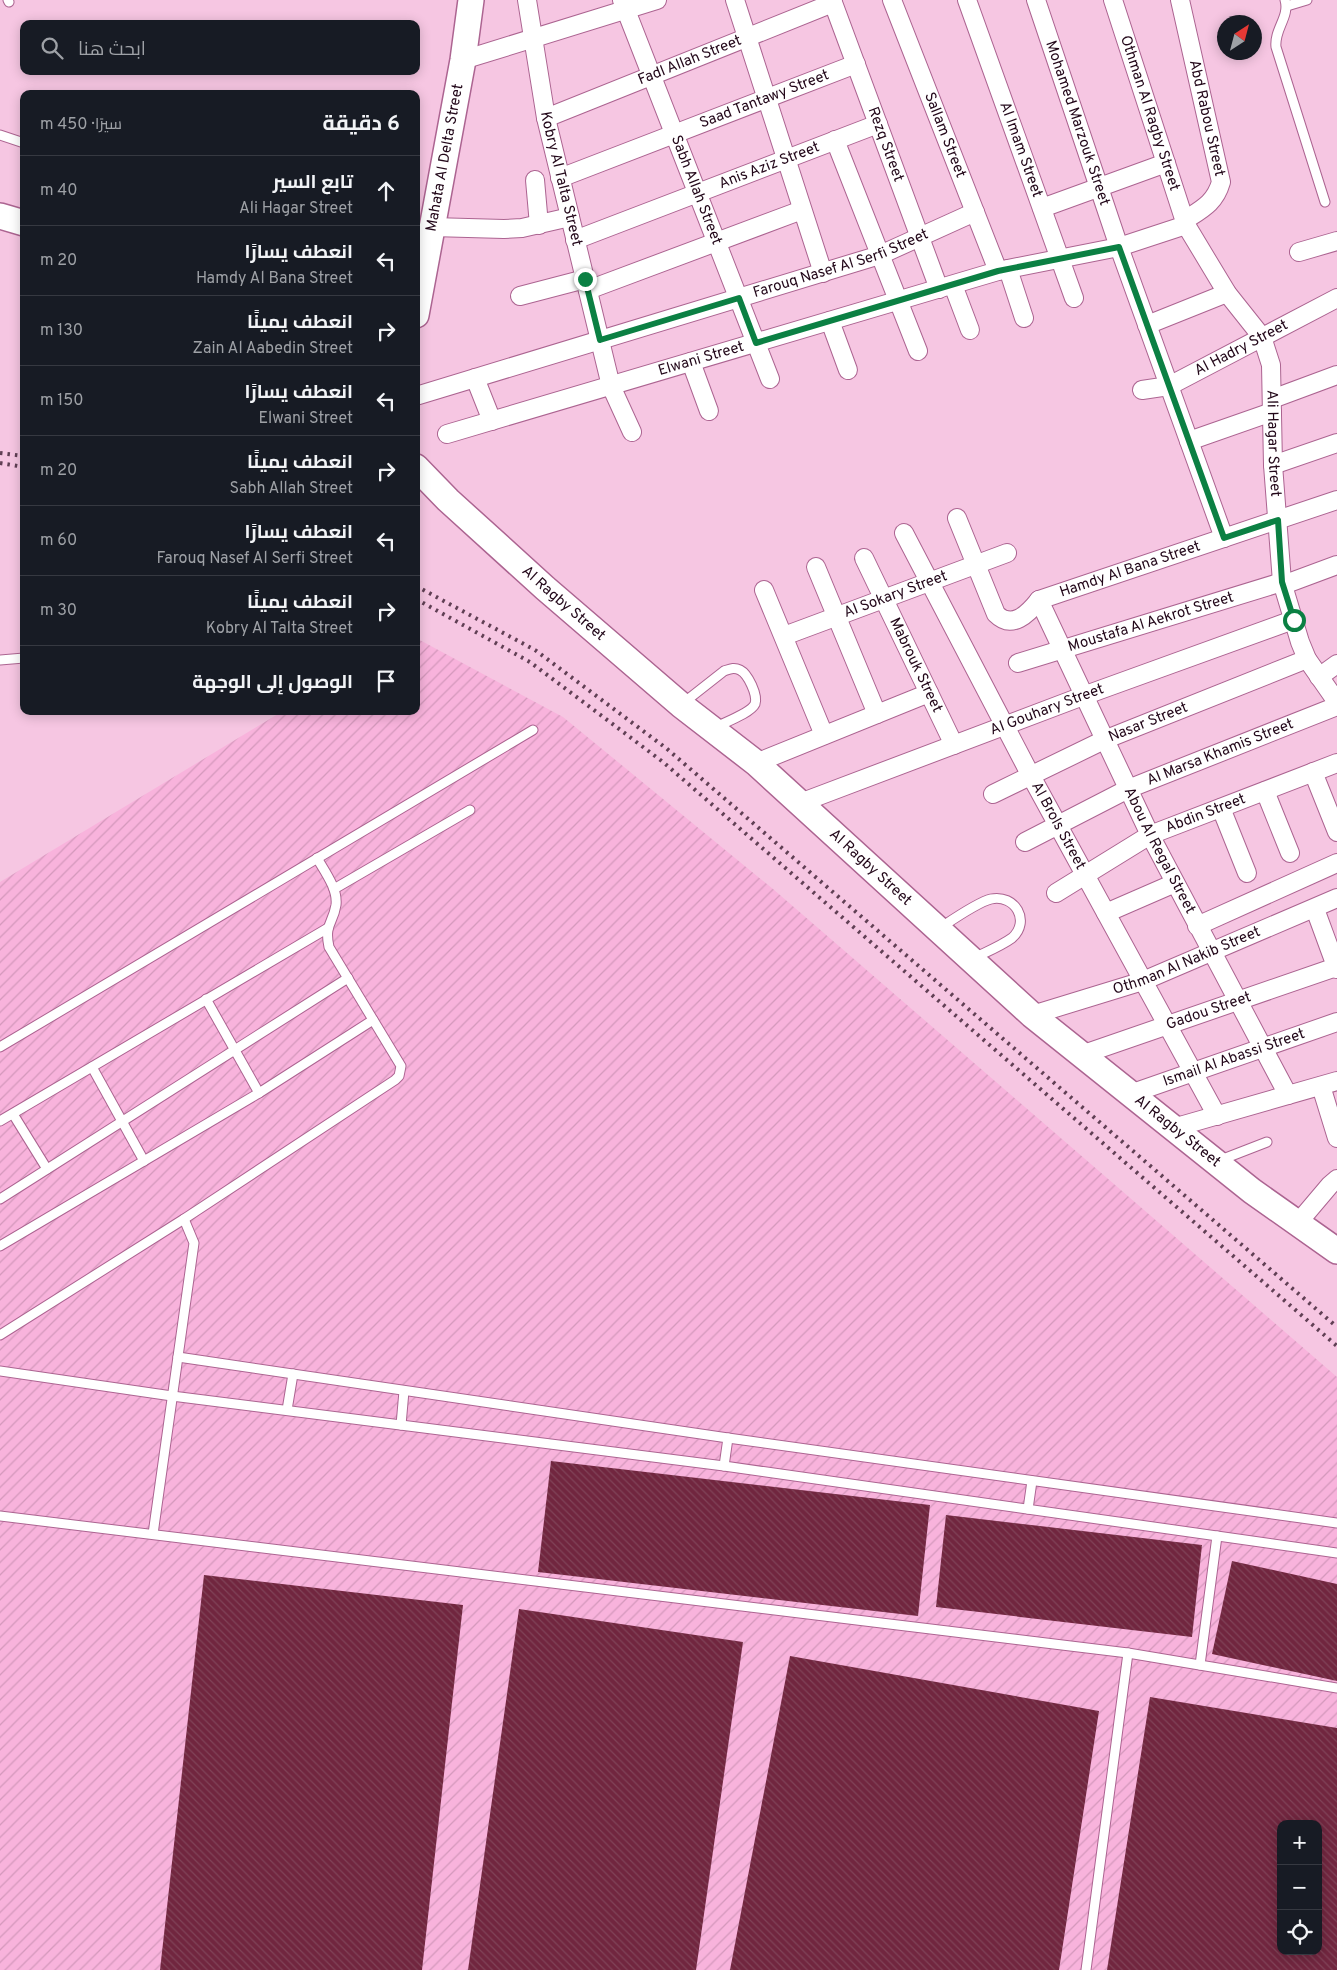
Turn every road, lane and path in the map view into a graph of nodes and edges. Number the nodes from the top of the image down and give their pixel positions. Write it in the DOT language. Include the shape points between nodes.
graph roads {
  1 [pos="471,0"];
  2 [pos="527,0"];
  3 [pos="657,0"];
  4 [pos="735,0"];
  5 [pos="892,0"];
  6 [pos="967,0"];
  7 [pos="1036,0"];
  8 [pos="1113,0"];
  9 [pos="1180,0"];
  10 [pos="1307,0"];
  11 [pos="833,2"];
  12 [pos="1286,3"];
  13 [pos="624,5"];
  14 [pos="533,38"];
  15 [pos="746,38"];
  16 [pos="463,60"];
  17 [pos="856,64"];
  18 [pos="652,76"];
  19 [pos="766,99"];
  20 [pos="546,118"];
  21 [pos="878,124"];
  22 [pos="0,135"];
  23 [pos="675,135"];
  24 [pos="836,140"];
  25 [pos="20,142"];
  26 [pos="786,160"];
  27 [pos="1166,164"];
  28 [pos="560,178"];
  29 [pos="535,180"];
  30 [pos="1099,188"];
  31 [pos="698,194"];
  32 [pos="0,199"];
  33 [pos="1325,202"];
  34 [pos="20,205"];
  35 [pos="1042,208"];
  36 [pos="802,210"];
  37 [pos="975,212"];
  38 [pos="0,216"];
  39 [pos="570,217"];
  40 [pos="20,222"];
  41 [pos="1186,222"];
  42 [pos="539,225"];
  43 [pos="432,227"];
  44 [pos="920,237"];
  45 [pos="575,240"];
  46 [pos="1337,241"];
  47 [pos="717,242"];
  48 [pos="1119,247"];
  49 [pos="1299,252"];
  50 [pos="880,255"];
  51 [pos="1060,258"];
  52 [pos="1003,270"];
  53 [pos="823,273"];
  54 [pos="586,284"];
  55 [pos="946,287"];
  56 [pos="420,293"];
  57 [pos="1227,293"];
  58 [pos="520,296"];
  59 [pos="739,298"];
  60 [pos="1074,298"];
  61 [pos="1337,298"];
  62 [pos="899,301"];
  63 [pos="1024,318"];
  64 [pos="830,321"];
  65 [pos="1147,325"];
  66 [pos="970,330"];
  67 [pos="1262,337"];
  68 [pos="600,340"];
  69 [pos="756,343"];
  70 [pos="918,350"];
  71 [pos="691,362"];
  72 [pos="848,370"];
  73 [pos="1337,375"];
  74 [pos="475,378"];
  75 [pos="770,378"];
  76 [pos="611,386"];
  77 [pos="1169,386"];
  78 [pos="1142,390"];
  79 [pos="420,395"];
  80 [pos="1272,405"];
  81 [pos="709,411"];
  82 [pos="492,421"];
  83 [pos="632,432"];
  84 [pos="447,434"];
  85 [pos="1189,441"];
  86 [pos="1337,443"];
  87 [pos="1273,466"];
  88 [pos="420,471"];
  89 [pos="1337,500"];
  90 [pos="957,518"];
  91 [pos="1278,520"];
  92 [pos="904,533"];
  93 [pos="1224,538"];
  94 [pos="1007,553"];
  95 [pos="864,558"];
  96 [pos="976,565"];
  97 [pos="1337,565"];
  98 [pos="816,567"];
  99 [pos="929,582"];
  100 [pos="1283,584"];
  101 [pos="764,590"];
  102 [pos="884,599"];
  103 [pos="1039,600"];
  104 [pos="836,616"];
  105 [pos="1294,620"];
  106 [pos="784,636"];
  107 [pos="1062,650"];
  108 [pos="20,658"];
  109 [pos="1307,659"];
  110 [pos="0,660"];
  111 [pos="1018,662"];
  112 [pos="1337,664"];
  113 [pos="1319,677"];
  114 [pos="929,693"];
  115 [pos="1084,696"];
  116 [pos="1337,702"];
  117 [pos="681,705"];
  118 [pos="1337,706"];
  119 [pos="878,714"];
  120 [pos="1006,726"];
  121 [pos="712,729"];
  122 [pos="532,730"];
  123 [pos="824,735"];
  124 [pos="1104,740"];
  125 [pos="954,745"];
  126 [pos="756,763"];
  127 [pos="1337,763"];
  128 [pos="1313,772"];
  129 [pos="1031,776"];
  130 [pos="1128,789"];
  131 [pos="1265,791"];
  132 [pos="993,794"];
  133 [pos="800,803"];
  134 [pos="1221,808"];
  135 [pos="470,810"];
  136 [pos="1058,825"];
  137 [pos="1337,832"];
  138 [pos="1150,835"];
  139 [pos="1025,842"];
  140 [pos="1290,853"];
  141 [pos="317,858"];
  142 [pos="1337,863"];
  143 [pos="1247,872"];
  144 [pos="1086,876"];
  145 [pos="1175,883"];
  146 [pos="334,889"];
  147 [pos="1056,893"];
  148 [pos="1337,898"];
  149 [pos="1314,909"];
  150 [pos="1106,913"];
  151 [pos="1197,926"];
  152 [pos="328,928"];
  153 [pos="938,929"];
  154 [pos="1211,952"];
  155 [pos="971,960"];
  156 [pos="1337,968"];
  157 [pos="348,978"];
  158 [pos="1143,980"];
  159 [pos="206,999"];
  160 [pos="1238,1001"];
  161 [pos="1032,1015"];
  162 [pos="373,1020"];
  163 [pos="1337,1022"];
  164 [pos="1168,1025"];
  165 [pos="0,1047"];
  166 [pos="1262,1048"];
  167 [pos="235,1050"];
  168 [pos="1081,1055"];
  169 [pos="92,1067"];
  170 [pos="1193,1072"];
  171 [pos="1329,1084"];
  172 [pos="258,1093"];
  173 [pos="1130,1094"];
  174 [pos="1288,1096"];
  175 [pos="13,1114"];
  176 [pos="1217,1116"];
  177 [pos="0,1122"];
  178 [pos="122,1122"];
  179 [pos="1173,1128"];
  180 [pos="1337,1138"];
  181 [pos="1267,1142"];
  182 [pos="144,1161"];
  183 [pos="1216,1162"];
  184 [pos="47,1169"];
  185 [pos="1337,1179"];
  186 [pos="0,1199"];
  187 [pos="184,1219"];
  188 [pos="1297,1224"];
  189 [pos="0,1246"];
  190 [pos="1337,1251"];
  191 [pos="0,1335"];
  192 [pos="178,1357"];
  193 [pos="0,1371"];
  194 [pos="293,1374"];
  195 [pos="404,1391"];
  196 [pos="172,1396"];
  197 [pos="287,1410"];
  198 [pos="401,1425"];
  199 [pos="728,1438"];
  200 [pos="724,1466"];
  201 [pos="1032,1481"];
  202 [pos="1028,1509"];
  203 [pos="0,1516"];
  204 [pos="1337,1523"];
  205 [pos="153,1534"];
  206 [pos="1217,1536"];
  207 [pos="1337,1553"];
  208 [pos="1128,1653"];
  209 [pos="1200,1665"];
  210 [pos="1337,1688"];
  211 [pos="1086,1970"];
  1 -- 16 [label="main road, Mahata Al Delta Street"];
  2 -- 14 [label="street, Kobry Al Talta Street"];
  3 -- 13 [label="street"];
  4 -- 15 [label="street"];
  5 -- 37 [label="street, Sallam Street"];
  6 -- 35 [label="street, Al Imam Street"];
  7 -- 30 [label="street, Mohamed Marzouk Street"];
  8 -- 27 [label="street, Othman Al Ragby Street"];
  9 -- 41 [label="street, Abd Rabou Street" via="1221,182 1211,202"];
  10 -- 12 [label="lane"];
  11 -- 15 [label="street, Fadl Allah Street"];
  11 -- 17 [label="street, Rezq Street"];
  12 -- 33 [label="lane" via="1276,47"];
  13 -- 14 [label="street"];
  13 -- 18 [label="street, Sabh Allah Street"];
  14 -- 16 [label="street"];
  14 -- 20 [label="street, Kobry Al Talta Street"];
  15 -- 18 [label="street, Fadl Allah Street"];
  15 -- 19 [label="street"];
  16 -- 43 [label="main road, Mahata Al Delta Street"];
  17 -- 19 [label="street, Saad Tantawy Street"];
  17 -- 21 [label="street, Rezq Street"];
  18 -- 20 [label="street, Fadl Allah Street"];
  18 -- 23 [label="street, Sabh Allah Street"];
  19 -- 23 [label="street, Saad Tantawy Street"];
  19 -- 26 [label="street"];
  20 -- 28 [label="street, Kobry Al Talta Street"];
  21 -- 24 [label="street, Anis Aziz Street"];
  21 -- 44 [label="street, Rezq Street"];
  22 -- 25 [label="lane"];
  23 -- 28 [label="street, Saad Tantawy Street"];
  23 -- 31 [label="street, Sabh Allah Street"];
  24 -- 26 [label="street, Anis Aziz Street"];
  24 -- 50 [label="street"];
  26 -- 31 [label="street, Anis Aziz Street"];
  26 -- 36 [label="street"];
  27 -- 30 [label="street"];
  27 -- 41 [label="street, Othman Al Ragby Street"];
  28 -- 39 [label="street, Kobry Al Talta Street"];
  29 -- 42 [label="street"];
  30 -- 35 [label="street"];
  30 -- 48 [label="street, Mohamed Marzouk Street"];
  31 -- 45 [label="street, Anis Aziz Street"];
  31 -- 47 [label="street, Sabh Allah Street"];
  32 -- 34 [label="main road"];
  35 -- 51 [label="street, Al Imam Street"];
  36 -- 47 [label="street"];
  36 -- 53 [label="street"];
  37 -- 44 [label="street, Farouq Nasef Al Serfi Street"];
  37 -- 52 [label="street, Sallam Street"];
  38 -- 40 [label="main road"];
  39 -- 42 [label="street"];
  39 -- 45 [label="street, Kobry Al Talta Street"];
  41 -- 48 [label="street, Elwani Street"];
  41 -- 57 [label="street, Ali Hagar Street"];
  42 -- 43 [label="street" via="504,229"];
  43 -- 56 [label="main road, Mahata Al Delta Street"];
  44 -- 50 [label="street, Farouq Nasef Al Serfi Street"];
  44 -- 55 [label="street, Rezq Street"];
  45 -- 54 [label="street, Kobry Al Talta Street"];
  46 -- 49 [label="street"];
  47 -- 54 [label="street"];
  47 -- 59 [label="street, Sabh Allah Street"];
  48 -- 51 [label="street, Elwani Street"];
  48 -- 65 [label="street, Mohamed Marzouk Street"];
  50 -- 53 [label="street, Farouq Nasef Al Serfi Street"];
  50 -- 62 [label="street"];
  51 -- 52 [label="street, Elwani Street"];
  51 -- 60 [label="street, Al Imam Street"];
  52 -- 55 [label="street, Elwani Street"];
  52 -- 63 [label="street, Sallam Street"];
  53 -- 59 [label="street, Farouq Nasef Al Serfi Street"];
  54 -- 58 [label="street"];
  54 -- 68 [label="street, Kobry Al Talta Street"];
  55 -- 62 [label="street, Elwani Street"];
  55 -- 66 [label="street, Rezq Street"];
  57 -- 65 [label="street"];
  57 -- 67 [label="street, Ali Hagar Street"];
  59 -- 68 [label="street, Farouq Nasef Al Serfi Street"];
  59 -- 69 [label="street, Sabh Allah Street"];
  61 -- 67 [label="street, Al Hadry Street"];
  62 -- 64 [label="street, Elwani Street"];
  62 -- 70 [label="street"];
  64 -- 69 [label="street, Elwani Street"];
  64 -- 72 [label="street"];
  65 -- 77 [label="street, Mohamed Marzouk Street"];
  67 -- 77 [label="street, Al Hadry Street"];
  67 -- 80 [label="street, Ali Hagar Street" via="1271,364"];
  68 -- 74 [label="street, Farouq Nasef Al Serfi Street"];
  68 -- 76 [label="street, Kobry Al Talta Street"];
  69 -- 71 [label="street, Elwani Street"];
  69 -- 75 [label="street, Sabh Allah Street"];
  71 -- 76 [label="street, Elwani Street"];
  71 -- 81 [label="street"];
  73 -- 80 [label="street"];
  74 -- 79 [label="street, Farouq Nasef Al Serfi Street"];
  74 -- 82 [label="street"];
  76 -- 82 [label="street, Elwani Street"];
  76 -- 83 [label="street, Kobry Al Talta Street"];
  77 -- 78 [label="street, Al Hadry Street"];
  77 -- 85 [label="street, Mohamed Marzouk Street"];
  80 -- 85 [label="street"];
  80 -- 87 [label="street, Ali Hagar Street"];
  82 -- 84 [label="street, Elwani Street"];
  85 -- 93 [label="street, Mohamed Marzouk Street"];
  86 -- 87 [label="street"];
  87 -- 91 [label="street, Ali Hagar Street"];
  88 -- 117 [label="main road, Al Ragby Street" via="545,588"];
  89 -- 91 [label="street, Hamdy Al Bana Street"];
  90 -- 96 [label="street"];
  91 -- 93 [label="street, Hamdy Al Bana Street"];
  91 -- 100 [label="street, Ali Hagar Street"];
  92 -- 99 [label="street, Al Brols Street"];
  93 -- 103 [label="street, Hamdy Al Bana Street"];
  94 -- 96 [label="street, Al Sokary Street"];
  95 -- 102 [label="street, Mabrouk Street"];
  96 -- 99 [label="street, Al Sokary Street"];
  96 -- 103 [label="street" via="996,614 1002,620 1009,622 1026,615"];
  97 -- 100 [label="street, Moustafa Al Aekrot Street"];
  98 -- 104 [label="street"];
  99 -- 102 [label="street, Al Sokary Street"];
  99 -- 120 [label="street, Al Brols Street"];
  100 -- 105 [label="street, Ali Hagar Street"];
  100 -- 107 [label="street, Moustafa Al Aekrot Street"];
  101 -- 106 [label="street"];
  102 -- 104 [label="street, Al Sokary Street"];
  102 -- 114 [label="street, Mabrouk Street"];
  103 -- 107 [label="street, Abou Al Regal Street"];
  104 -- 106 [label="street, Al Sokary Street"];
  104 -- 119 [label="street"];
  105 -- 109 [label="street, Ali Hagar Street"];
  105 -- 115 [label="street, Al Gouhary Street"];
  106 -- 123 [label="street"];
  107 -- 111 [label="street, Moustafa Al Aekrot Street"];
  107 -- 115 [label="street, Abou Al Regal Street"];
  108 -- 110 [label="lane"];
  109 -- 113 [label="street, Ali Hagar Street"];
  109 -- 124 [label="street, Nasar Street"];
  112 -- 113 [label="street"];
  113 -- 116 [label="street, Ali Hagar Street"];
  114 -- 119 [label="street"];
  114 -- 125 [label="street, Mabrouk Street"];
  115 -- 120 [label="street, Al Gouhary Street"];
  115 -- 124 [label="street, Abou Al Regal Street"];
  117 -- 121 [label="main road, Al Ragby Street"];
  117 -- 121 [label="lane" via="724,671 740,670 746,675 756,697 755,704 750,710"];
  118 -- 130 [label="street, Al Marsa Khamis Street"];
  119 -- 123 [label="street"];
  120 -- 125 [label="street, Al Gouhary Street"];
  120 -- 129 [label="street, Al Brols Street"];
  121 -- 126 [label="main road, Al Ragby Street"];
  122 -- 141 [label="lane"];
  123 -- 126 [label="street"];
  124 -- 129 [label="street, Nasar Street"];
  124 -- 130 [label="street, Abou Al Regal Street"];
  125 -- 133 [label="street, Al Gouhary Street"];
  126 -- 133 [label="main road, Al Ragby Street"];
  127 -- 128 [label="street, Abdin Street"];
  128 -- 131 [label="street, Abdin Street"];
  128 -- 137 [label="street"];
  129 -- 132 [label="street, Nasar Street"];
  129 -- 136 [label="street, Al Brols Street"];
  130 -- 136 [label="street, Al Marsa Khamis Street"];
  130 -- 138 [label="street, Abou Al Regal Street"];
  131 -- 134 [label="street, Abdin Street"];
  131 -- 140 [label="street"];
  133 -- 153 [label="main road, Al Ragby Street"];
  134 -- 138 [label="street, Abdin Street"];
  134 -- 143 [label="street"];
  135 -- 146 [label="lane"];
  136 -- 139 [label="street, Al Marsa Khamis Street"];
  136 -- 144 [label="street, Al Brols Street"];
  138 -- 144 [label="street, Abdin Street"];
  138 -- 145 [label="street, Abou Al Regal Street"];
  141 -- 146 [label="lane"];
  141 -- 165 [label="lane"];
  142 -- 151 [label="street"];
  144 -- 147 [label="street, Abdin Street"];
  144 -- 150 [label="street, Al Brols Street"];
  145 -- 150 [label="street"];
  145 -- 151 [label="street, Abou Al Regal Street"];
  146 -- 152 [label="lane" via="336,908"];
  148 -- 149 [label="street, Othman Al Nakib Street"];
  149 -- 154 [label="street, Othman Al Nakib Street"];
  149 -- 156 [label="street"];
  150 -- 158 [label="street, Al Brols Street"];
  151 -- 154 [label="street, Abou Al Regal Street"];
  152 -- 157 [label="lane" via="330,947"];
  152 -- 159 [label="lane"];
  153 -- 155 [label="main road, Al Ragby Street"];
  153 -- 155 [label="lane" via="988,899 1001,897 1013,903 1020,913 1020,926 1012,937"];
  154 -- 158 [label="street, Othman Al Nakib Street"];
  154 -- 160 [label="street, Abou Al Regal Street"];
  155 -- 161 [label="main road, Al Ragby Street"];
  156 -- 160 [label="street, Gadou Street"];
  157 -- 162 [label="lane"];
  157 -- 167 [label="lane"];
  158 -- 161 [label="street, Othman Al Nakib Street"];
  158 -- 164 [label="street, Al Brols Street"];
  159 -- 167 [label="lane"];
  159 -- 169 [label="lane"];
  160 -- 164 [label="street, Gadou Street"];
  160 -- 166 [label="street, Abou Al Regal Street"];
  161 -- 168 [label="main road, Al Ragby Street"];
  162 -- 172 [label="lane"];
  162 -- 187 [label="lane" via="401,1066 399,1076"];
  163 -- 166 [label="street, Ismail Al Abassi Street"];
  164 -- 168 [label="street, Gadou Street"];
  164 -- 170 [label="street, Al Brols Street"];
  166 -- 170 [label="street, Ismail Al Abassi Street"];
  166 -- 174 [label="street, Abou Al Regal Street"];
  167 -- 172 [label="lane"];
  167 -- 178 [label="lane"];
  168 -- 173 [label="main road, Al Ragby Street"];
  169 -- 175 [label="lane"];
  169 -- 178 [label="lane"];
  170 -- 173 [label="street, Ismail Al Abassi Street"];
  170 -- 176 [label="street, Al Brols Street"];
  171 -- 174 [label="street"];
  171 -- 180 [label="street"];
  172 -- 182 [label="lane"];
  173 -- 179 [label="main road, Al Ragby Street"];
  174 -- 176 [label="street"];
  175 -- 177 [label="lane"];
  175 -- 184 [label="lane"];
  176 -- 179 [label="street"];
  178 -- 182 [label="lane"];
  178 -- 184 [label="lane"];
  179 -- 183 [label="main road, Al Ragby Street"];
  181 -- 183 [label="lane"];
  182 -- 189 [label="lane"];
  183 -- 188 [label="main road, Al Ragby Street"];
  184 -- 186 [label="lane"];
  185 -- 188 [label="street"];
  187 -- 191 [label="lane"];
  187 -- 192 [label="lane" via="194,1243"];
  188 -- 190 [label="main road, Al Ragby Street"];
  192 -- 194 [label="lane"];
  192 -- 196 [label="lane"];
  193 -- 196 [label="lane"];
  194 -- 195 [label="lane"];
  194 -- 197 [label="lane"];
  195 -- 198 [label="lane"];
  195 -- 199 [label="lane"];
  196 -- 197 [label="lane"];
  196 -- 205 [label="lane"];
  197 -- 198 [label="lane"];
  198 -- 200 [label="lane"];
  199 -- 200 [label="lane"];
  199 -- 201 [label="lane"];
  200 -- 202 [label="lane"];
  201 -- 202 [label="lane"];
  201 -- 204 [label="lane"];
  202 -- 206 [label="lane"];
  203 -- 205 [label="lane"];
  205 -- 208 [label="lane"];
  206 -- 207 [label="lane"];
  206 -- 209 [label="lane"];
  208 -- 209 [label="lane"];
  208 -- 211 [label="lane"];
  209 -- 210 [label="lane"];
}
